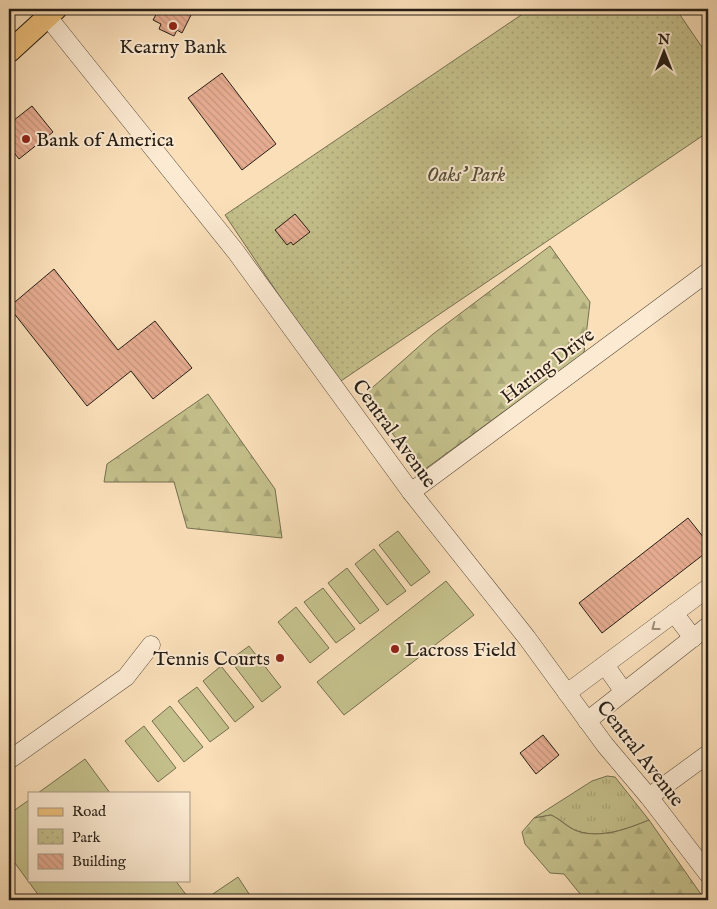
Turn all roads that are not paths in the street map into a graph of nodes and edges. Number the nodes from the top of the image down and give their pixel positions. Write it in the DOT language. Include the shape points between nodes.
graph roads {
  1 [pos="52,13"];
  2 [pos="9,52"];
  3 [pos="708,272"];
  4 [pos="411,492"];
  5 [pos="708,588"];
  6 [pos="674,613"];
  7 [pos="708,626"];
  8 [pos="693,638"];
  9 [pos="151,645"];
  10 [pos="605,665"];
  11 [pos="624,692"];
  12 [pos="567,693"];
  13 [pos="587,721"];
  14 [pos="708,754"];
  15 [pos="9,760"];
  16 [pos="649,797"];
  17 [pos="708,874"];
  1 -- 2 [label="main road"];
  1 -- 4 [label="street, Central Avenue" via="236,252"];
  3 -- 4 [label="street, Haring Drive"];
  4 -- 12 [label="street, Central Avenue"];
  5 -- 6 [label="street"];
  6 -- 8 [label="street"];
  6 -- 10 [label="street, one-way"];
  7 -- 8 [label="street"];
  8 -- 11 [label="street"];
  9 -- 15 [label="street" via="126,678"];
  10 -- 11 [label="street"];
  10 -- 12 [label="street"];
  11 -- 13 [label="street"];
  12 -- 13 [label="street, Central Avenue"];
  13 -- 16 [label="street, Central Avenue"];
  14 -- 16 [label="street"];
  16 -- 17 [label="street, Central Avenue"];
}
